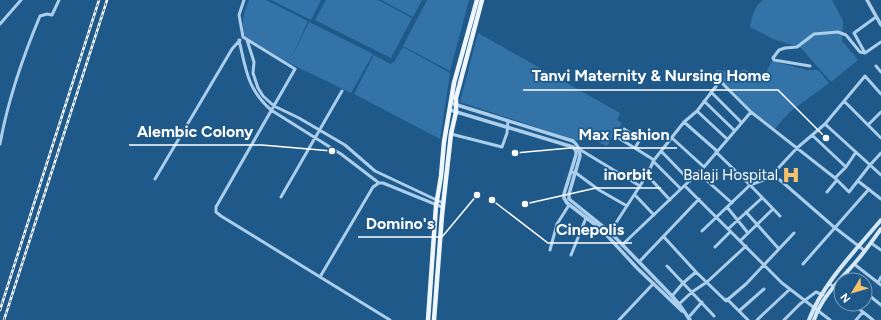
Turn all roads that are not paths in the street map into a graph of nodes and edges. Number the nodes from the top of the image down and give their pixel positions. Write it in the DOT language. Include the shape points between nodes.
graph roads {
  1 [pos="21,0"];
  2 [pos="59,0"];
  3 [pos="244,0"];
  4 [pos="477,0"];
  5 [pos="482,0"];
  6 [pos="867,0"];
  7 [pos="876,17"];
  8 [pos="0,24"];
  9 [pos="881,25"];
  10 [pos="243,37"];
  11 [pos="239,40"];
  12 [pos="247,40"];
  13 [pos="881,42"];
  14 [pos="865,54"];
  15 [pos="810,66"];
  16 [pos="876,66"];
  17 [pos="881,72"];
  18 [pos="342,91"];
  19 [pos="711,92"];
  20 [pos="881,94"];
  21 [pos="704,100"];
  22 [pos="844,101"];
  23 [pos="450,103"];
  24 [pos="456,104"];
  25 [pos="274,106"];
  26 [pos="271,110"];
  27 [pos="450,110"];
  28 [pos="697,111"];
  29 [pos="456,112"];
  30 [pos="751,112"];
  31 [pos="881,112"];
  32 [pos="508,121"];
  33 [pos="684,122"];
  34 [pos="741,122"];
  35 [pos="825,124"];
  36 [pos="868,125"];
  37 [pos="508,127"];
  38 [pos="319,130"];
  39 [pos="624,130"];
  40 [pos="734,130"];
  41 [pos="451,134"];
  42 [pos="812,134"];
  43 [pos="617,136"];
  44 [pos="315,138"];
  45 [pos="672,138"];
  46 [pos="881,138"];
  47 [pos="727,139"];
  48 [pos="0,144"];
  49 [pos="634,148"];
  50 [pos="797,148"];
  51 [pos="580,149"];
  52 [pos="661,151"];
  53 [pos="716,152"];
  54 [pos="856,152"];
  55 [pos="881,154"];
  56 [pos="653,161"];
  57 [pos="870,165"];
  58 [pos="704,167"];
  59 [pos="846,167"];
  60 [pos="571,172"];
  61 [pos="576,173"];
  62 [pos="881,174"];
  63 [pos="647,175"];
  64 [pos="769,178"];
  65 [pos="155,179"];
  66 [pos="705,179"];
  67 [pos="836,179"];
  68 [pos="690,181"];
  69 [pos="858,181"];
  70 [pos="379,183"];
  71 [pos="750,185"];
  72 [pos="640,186"];
  73 [pos="685,186"];
  74 [pos="681,189"];
  75 [pos="869,189"];
  76 [pos="827,192"];
  77 [pos="635,195"];
  78 [pos="281,197"];
  79 [pos="762,198"];
  80 [pos="881,199"];
  81 [pos="437,200"];
  82 [pos="670,200"];
  83 [pos="699,200"];
  84 [pos="732,203"];
  85 [pos="443,205"];
  86 [pos="569,205"];
  87 [pos="436,206"];
  88 [pos="627,206"];
  89 [pos="727,207"];
  90 [pos="773,209"];
  91 [pos="746,212"];
  92 [pos="654,215"];
  93 [pos="780,216"];
  94 [pos="716,217"];
  95 [pos="586,218"];
  96 [pos="738,220"];
  97 [pos="880,222"];
  98 [pos="557,224"];
  99 [pos="757,225"];
  100 [pos="834,227"];
  101 [pos="881,229"];
  102 [pos="729,230"];
  103 [pos="702,231"];
  104 [pos="610,232"];
  105 [pos="748,233"];
  106 [pos="794,233"];
  107 [pos="579,234"];
  108 [pos="664,237"];
  109 [pos="740,241"];
  110 [pos="871,243"];
  111 [pos="622,245"];
  112 [pos="746,246"];
  113 [pos="859,246"];
  114 [pos="715,247"];
  115 [pos="780,248"];
  116 [pos="550,250"];
  117 [pos="881,250"];
  118 [pos="864,251"];
  119 [pos="571,255"];
  120 [pos="639,262"];
  121 [pos="803,264"];
  122 [pos="854,264"];
  123 [pos="764,265"];
  124 [pos="667,266"];
  125 [pos="696,272"];
  126 [pos="847,272"];
  127 [pos="320,277"];
  128 [pos="881,278"];
  129 [pos="707,282"];
  130 [pos="878,282"];
  131 [pos="683,283"];
  132 [pos="829,283"];
  133 [pos="653,284"];
  134 [pos="881,285"];
  135 [pos="833,286"];
  136 [pos="764,288"];
  137 [pos="833,288"];
  138 [pos="790,289"];
  139 [pos="692,292"];
  140 [pos="672,296"];
  141 [pos="824,296"];
  142 [pos="873,298"];
  143 [pos="727,299"];
  144 [pos="804,300"];
  145 [pos="702,302"];
  146 [pos="679,304"];
  147 [pos="881,305"];
  148 [pos="815,309"];
  149 [pos="739,311"];
  150 [pos="863,312"];
  151 [pos="684,313"];
  152 [pos="714,316"];
  153 [pos="689,319"];
  154 [pos="390,320"];
  155 [pos="428,320"];
  156 [pos="434,320"];
  157 [pos="619,320"];
  158 [pos="748,320"];
  159 [pos="757,320"];
  160 [pos="784,320"];
  161 [pos="810,320"];
  162 [pos="814,320"];
  163 [pos="830,320"];
  164 [pos="856,320"];
  165 [pos="873,320"];
  1 -- 8 [label="street"];
  2 -- 48 [label="street" via="52,15 40,16 24,54 5,115"];
  3 -- 10 [label="street" via="239,15"];
  4 -- 23 [label="main road"];
  5 -- 24 [label="main road"];
  6 -- 7 [label="street"];
  7 -- 9 [label="street"];
  7 -- 14 [label="street" via="854,33"];
  10 -- 11 [label="street"];
  10 -- 12 [label="street"];
  11 -- 26 [label="street" via="245,68 253,88 259,99"];
  11 -- 65 [label="street"];
  12 -- 25 [label="street" via="258,88"];
  12 -- 25 [label="street" via="295,69"];
  13 -- 14 [label="street"];
  14 -- 15 [label="street" via="860,52 846,35 838,32 814,34 797,47 779,50 774,58"];
  16 -- 17 [label="street"];
  18 -- 38 [label="street"];
  19 -- 21 [label="street"];
  19 -- 30 [label="street" via="720,81"];
  19 -- 34 [label="street"];
  20 -- 22 [label="street" via="865,76"];
  21 -- 28 [label="street"];
  21 -- 40 [label="street"];
  22 -- 35 [label="street"];
  22 -- 36 [label="street"];
  23 -- 24 [label="street"];
  23 -- 27 [label="main road"];
  24 -- 29 [label="main road"];
  24 -- 32 [label="street"];
  25 -- 26 [label="street"];
  25 -- 38 [label="street"];
  26 -- 44 [label="street"];
  26 -- 127 [label="street" via="216,207 216,212"];
  27 -- 29 [label="street"];
  27 -- 81 [label="main road"];
  28 -- 33 [label="street"];
  28 -- 47 [label="street"];
  29 -- 37 [label="street"];
  29 -- 41 [label="main road"];
  30 -- 34 [label="street"];
  30 -- 50 [label="street"];
  31 -- 36 [label="street"];
  32 -- 37 [label="street"];
  32 -- 51 [label="street" via="573,141"];
  33 -- 45 [label="street"];
  33 -- 53 [label="street"];
  34 -- 40 [label="street"];
  35 -- 42 [label="street"];
  35 -- 54 [label="street"];
  36 -- 46 [label="street"];
  37 -- 41 [label="street" via="502,147"];
  37 -- 60 [label="street" via="572,147 576,155"];
  38 -- 44 [label="street"];
  38 -- 81 [label="street" via="345,146 375,171"];
  39 -- 49 [label="street" via="639,139"];
  40 -- 47 [label="street"];
  41 -- 85 [label="main road"];
  42 -- 50 [label="street"];
  42 -- 59 [label="street"];
  43 -- 49 [label="street"];
  44 -- 70 [label="street"];
  44 -- 78 [label="street"];
  45 -- 52 [label="street"];
  45 -- 58 [label="street"];
  47 -- 53 [label="street"];
  49 -- 56 [label="street"];
  50 -- 64 [label="street"];
  50 -- 67 [label="street"];
  51 -- 61 [label="street"];
  51 -- 72 [label="street"];
  52 -- 56 [label="street"];
  52 -- 68 [label="street"];
  53 -- 58 [label="street"];
  53 -- 71 [label="street"];
  54 -- 57 [label="street"];
  54 -- 59 [label="street"];
  55 -- 57 [label="street"];
  56 -- 63 [label="street"];
  56 -- 74 [label="street"];
  57 -- 62 [label="street"];
  57 -- 69 [label="street"];
  58 -- 68 [label="street"];
  59 -- 67 [label="street"];
  60 -- 61 [label="street"];
  60 -- 86 [label="street" via="564,196"];
  61 -- 88 [label="street"];
  61 -- 104 [label="street" via="569,199"];
  63 -- 72 [label="street"];
  63 -- 82 [label="street"];
  64 -- 71 [label="street"];
  64 -- 100 [label="street" via="780,180"];
  66 -- 84 [label="street"];
  67 -- 69 [label="street" via="849,192"];
  67 -- 76 [label="street"];
  68 -- 73 [label="street"];
  69 -- 75 [label="street"];
  70 -- 87 [label="street"];
  70 -- 127 [label="street" via="373,187"];
  71 -- 79 [label="street"];
  71 -- 84 [label="street"];
  72 -- 77 [label="street"];
  73 -- 74 [label="street"];
  73 -- 83 [label="street"];
  74 -- 82 [label="street"];
  75 -- 80 [label="street"];
  75 -- 100 [label="street"];
  77 -- 88 [label="street"];
  77 -- 92 [label="street"];
  79 -- 90 [label="street"];
  79 -- 91 [label="street"];
  81 -- 85 [label="street"];
  81 -- 87 [label="main road"];
  82 -- 92 [label="street"];
  83 -- 94 [label="street"];
  83 -- 108 [label="street"];
  84 -- 89 [label="street"];
  85 -- 87 [label="street"];
  85 -- 156 [label="main road"];
  86 -- 95 [label="street"];
  86 -- 98 [label="street"];
  87 -- 155 [label="main road"];
  88 -- 104 [label="street"];
  89 -- 94 [label="street"];
  89 -- 96 [label="street"];
  90 -- 93 [label="street"];
  90 -- 99 [label="street"];
  91 -- 96 [label="street"];
  91 -- 99 [label="street"];
  92 -- 111 [label="street"];
  94 -- 102 [label="street"];
  94 -- 103 [label="street"];
  95 -- 107 [label="street"];
  95 -- 133 [label="street" via="601,229"];
  96 -- 102 [label="street"];
  96 -- 105 [label="street"];
  97 -- 113 [label="main road"];
  98 -- 107 [label="street"];
  98 -- 116 [label="street"];
  99 -- 105 [label="street"];
  99 -- 115 [label="street"];
  100 -- 113 [label="street"];
  100 -- 121 [label="street"];
  101 -- 110 [label="main road"];
  102 -- 109 [label="street"];
  102 -- 114 [label="street"];
  104 -- 111 [label="street"];
  105 -- 109 [label="street"];
  106 -- 115 [label="street"];
  107 -- 119 [label="street"];
  108 -- 120 [label="street"];
  108 -- 125 [label="street"];
  109 -- 112 [label="street"];
  110 -- 117 [label="street"];
  110 -- 118 [label="main road"];
  111 -- 120 [label="street"];
  112 -- 123 [label="street"];
  112 -- 129 [label="street"];
  113 -- 118 [label="street"];
  113 -- 132 [label="main road"];
  115 -- 123 [label="street"];
  118 -- 122 [label="main road"];
  120 -- 140 [label="street"];
  122 -- 126 [label="main road"];
  122 -- 130 [label="street"];
  123 -- 138 [label="street"];
  123 -- 143 [label="street"];
  124 -- 131 [label="street"];
  125 -- 129 [label="street"];
  125 -- 131 [label="street"];
  127 -- 154 [label="street"];
  128 -- 130 [label="street"];
  129 -- 139 [label="street"];
  129 -- 143 [label="street"];
  130 -- 134 [label="street"];
  131 -- 139 [label="street"];
  131 -- 140 [label="street"];
  132 -- 135 [label="street"];
  132 -- 141 [label="main road"];
  133 -- 151 [label="street"];
  133 -- 157 [label="street"];
  136 -- 149 [label="street"];
  137 -- 141 [label="main road"];
  138 -- 144 [label="street"];
  138 -- 159 [label="street"];
  139 -- 145 [label="street"];
  139 -- 146 [label="street"];
  140 -- 146 [label="street"];
  141 -- 144 [label="street" via="816,292"];
  141 -- 148 [label="main road"];
  142 -- 147 [label="street"];
  143 -- 149 [label="street"];
  144 -- 148 [label="street"];
  144 -- 160 [label="street"];
  145 -- 152 [label="street"];
  145 -- 153 [label="street"];
  146 -- 151 [label="street"];
  148 -- 161 [label="main road"];
  148 -- 162 [label="main road"];
  148 -- 163 [label="street"];
  149 -- 158 [label="street"];
  150 -- 164 [label="street"];
  150 -- 165 [label="street"];
  151 -- 153 [label="street"];
}
